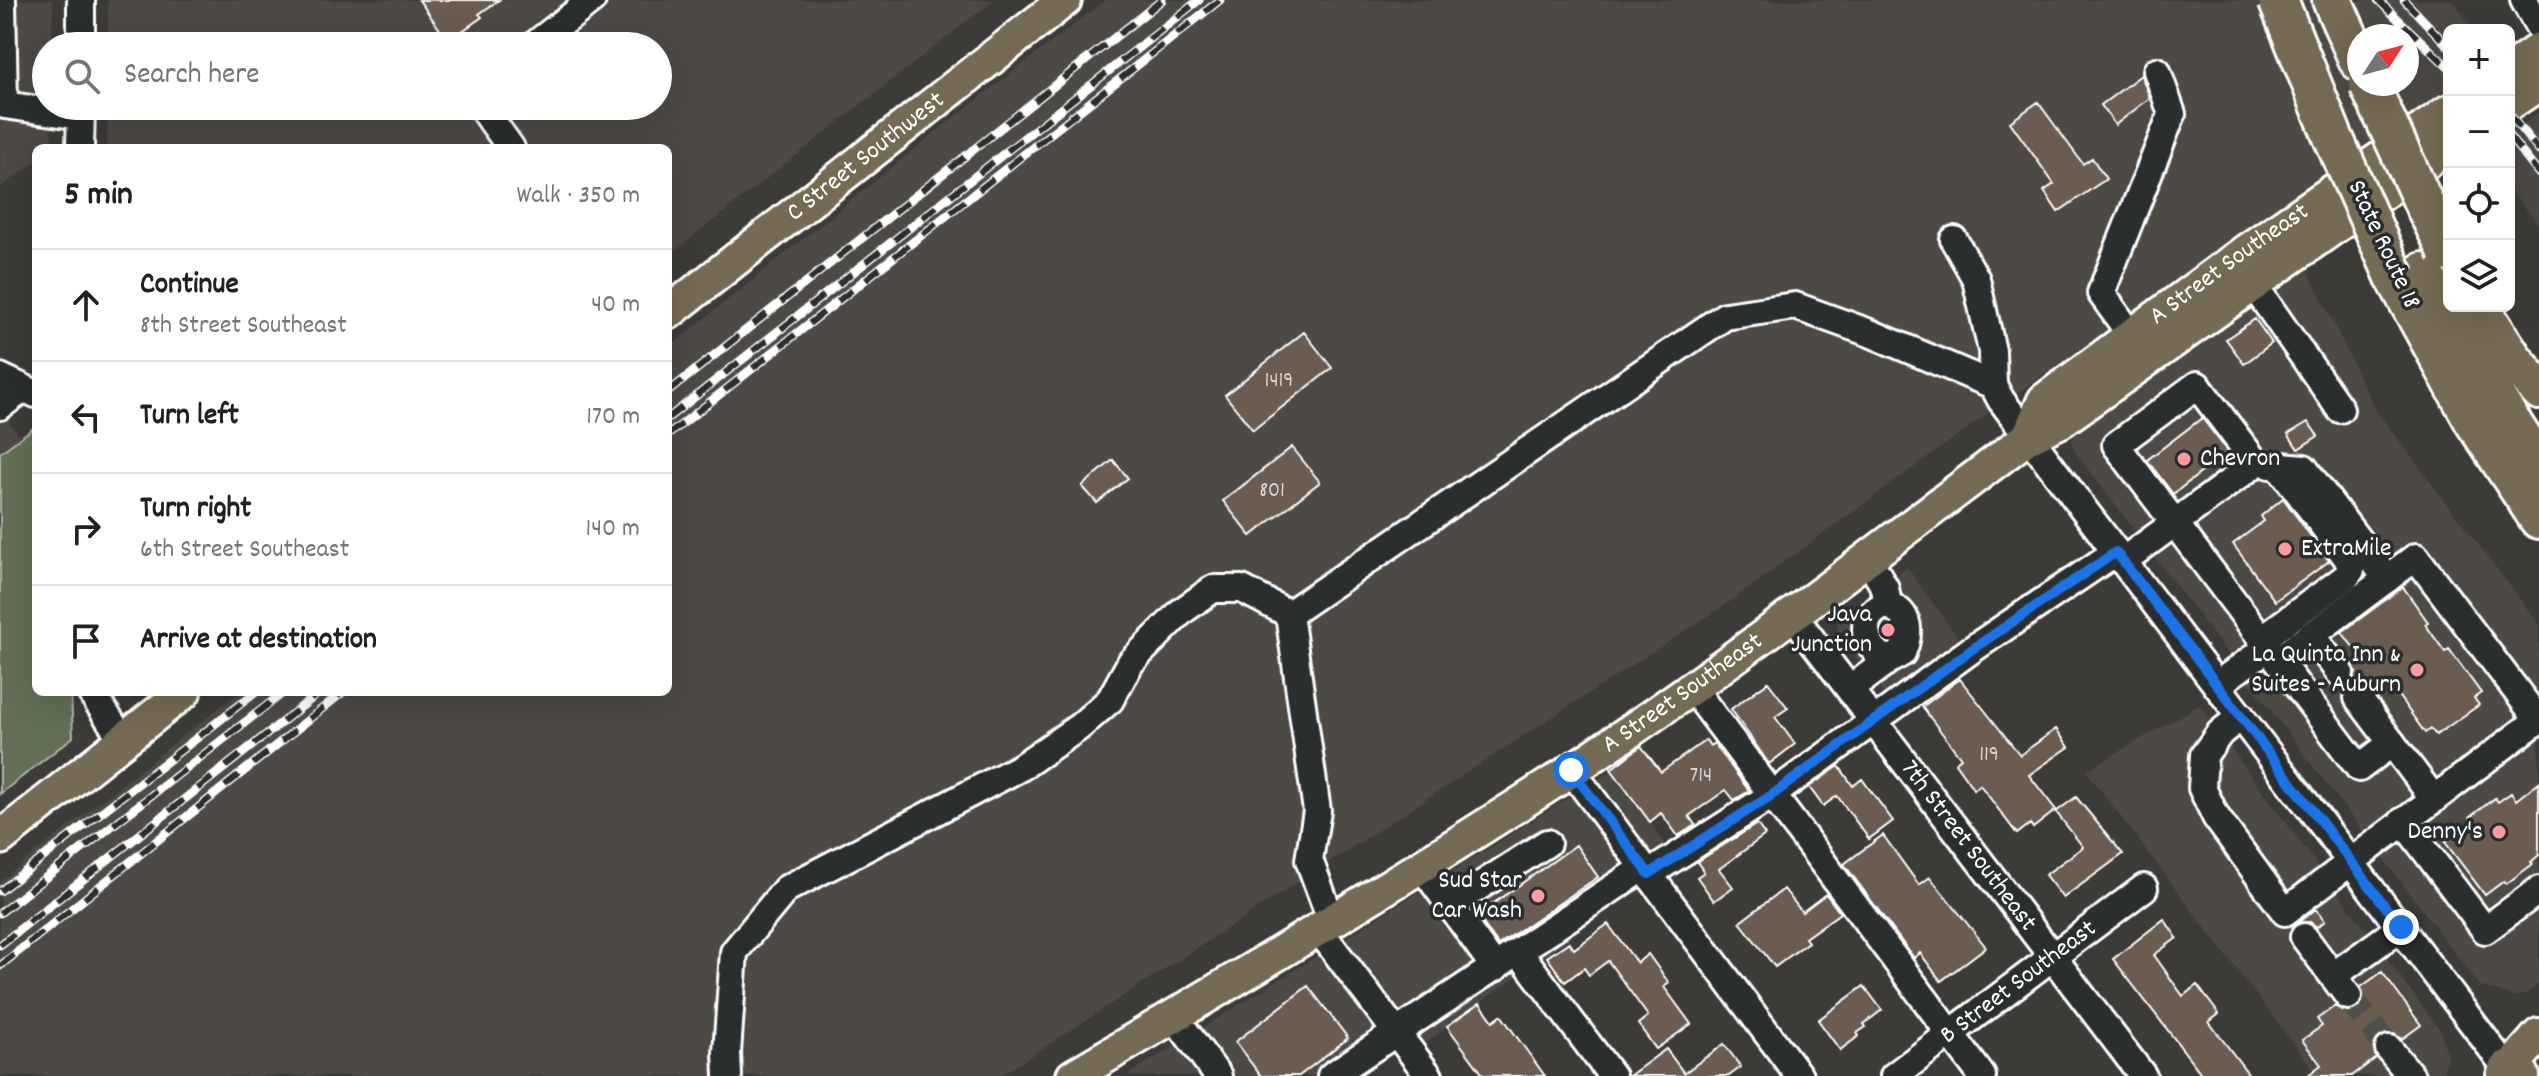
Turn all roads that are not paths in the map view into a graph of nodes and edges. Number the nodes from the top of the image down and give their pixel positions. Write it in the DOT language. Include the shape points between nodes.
graph roads {
  1 [pos="2,0"];
  2 [pos="81,0"];
  3 [pos="592,0"];
  4 [pos="2278,0"];
  5 [pos="2306,0"];
  6 [pos="2332,0"];
  7 [pos="2524,0"];
  8 [pos="1050,5"];
  9 [pos="2539,27"];
  10 [pos="81,32"];
  11 [pos="551,32"];
  12 [pos="2347,34"];
  13 [pos="2539,49"];
  14 [pos="2515,66"];
  15 [pos="2157,71"];
  16 [pos="2539,84"];
  17 [pos="2373,96"];
  18 [pos="2515,100"];
  19 [pos="2,103"];
  20 [pos="32,106"];
  21 [pos="2443,115"];
  22 [pos="81,120"];
  23 [pos="491,120"];
  24 [pos="80,144"];
  25 [pos="508,144"];
  26 [pos="2443,150"];
  27 [pos="1954,240"];
  28 [pos="2428,262"];
  29 [pos="2253,284"];
  30 [pos="672,310"];
  31 [pos="2483,312"];
  32 [pos="2131,335"];
  33 [pos="1993,385"];
  34 [pos="20,386"];
  35 [pos="2539,390"];
  36 [pos="0,406"];
  37 [pos="2340,409"];
  38 [pos="2028,437"];
  39 [pos="2267,465"];
  40 [pos="2539,465"];
  41 [pos="2539,519"];
  42 [pos="2176,524"];
  43 [pos="2119,556"];
  44 [pos="1868,558"];
  45 [pos="2387,579"];
  46 [pos="1289,614"];
  47 [pos="1793,615"];
  48 [pos="2311,635"];
  49 [pos="2269,649"];
  50 [pos="2340,673"];
  51 [pos="2217,685"];
  52 [pos="1691,686"];
  53 [pos="1850,689"];
  54 [pos="94,696"];
  55 [pos="179,696"];
  56 [pos="2358,698"];
  57 [pos="2241,716"];
  58 [pos="2539,721"];
  59 [pos="1874,722"];
  60 [pos="123,740"];
  61 [pos="2392,743"];
  62 [pos="1571,770"];
  63 [pos="1772,795"];
  64 [pos="2434,799"];
  65 [pos="2403,821"];
  66 [pos="0,838"];
  67 [pos="1547,843"];
  68 [pos="2351,861"];
  69 [pos="1421,865"];
  70 [pos="1646,871"];
  71 [pos="2144,888"];
  72 [pos="2539,890"];
  73 [pos="1450,905"];
  74 [pos="2293,924"];
  75 [pos="1325,926"];
  76 [pos="2401,927"];
  77 [pos="1519,952"];
  78 [pos="2053,956"];
  79 [pos="1495,968"];
  80 [pos="1174,1016"];
  81 [pos="1396,1033"];
  82 [pos="1951,1033"];
  83 [pos="2539,1035"];
  84 [pos="2389,1049"];
  85 [pos="2510,1075"];
  86 [pos="728,1076"];
  87 [pos="1073,1076"];
  88 [pos="1218,1076"];
  89 [pos="1331,1076"];
  90 [pos="1429,1076"];
  91 [pos="1612,1076"];
  92 [pos="1799,1076"];
  93 [pos="1894,1076"];
  94 [pos="1982,1076"];
  95 [pos="2143,1076"];
  96 [pos="2411,1076"];
  1 -- 19 [label="street"];
  2 -- 10 [label="street"];
  3 -- 11 [label="street"];
  4 -- 28 [label="highway, State Route 18, bridge" via="2333,137"];
  5 -- 28 [label="highway, State Route 18" via="2370,161"];
  6 -- 12 [label="highway"];
  7 -- 9 [label="street"];
  8 -- 30 [label="main road, C Street Southwest"];
  13 -- 14 [label="main road"];
  15 -- 32 [label="street" via="2172,114 2101,293"];
  16 -- 18 [label="main road"];
  17 -- 28 [label="highway, bridge"];
  19 -- 20 [label="street"];
  21 -- 32 [label="main road, A Street Southeast"];
  22 -- 24 [label="street"];
  23 -- 25 [label="street"];
  26 -- 29 [label="main road, A Street Southeast"];
  27 -- 33 [label="street" via="1976,279 1992,351"];
  28 -- 40 [label="highway, State Route 18" via="2481,376"];
  28 -- 41 [label="highway, State Route 18" via="2474,421"];
  29 -- 37 [label="street"];
  29 -- 38 [label="main road, A Street Southeast" via="2061,421"];
  31 -- 35 [label="highway"];
  32 -- 38 [label="main road, A Street Southeast" via="2044,400"];
  33 -- 38 [label="street"];
  33 -- 46 [label="street" via="1795,306 1725,316"];
  34 -- 36 [label="street"];
  38 -- 43 [label="street"];
  38 -- 44 [label="main road, A Street Southeast"];
  39 -- 42 [label="street"];
  39 -- 42 [label="street" via="2197,385 2116,445"];
  39 -- 45 [label="street" via="2304,468"];
  39 -- 49 [label="street" via="2348,559 2351,570"];
  42 -- 43 [label="street"];
  42 -- 49 [label="street"];
  43 -- 51 [label="street"];
  43 -- 59 [label="street" via="1971,650"];
  44 -- 47 [label="main road, A Street Southeast"];
  44 -- 53 [label="street" via="1888,605 1873,611 1866,627 1868,644 1889,660"];
  45 -- 48 [label="street"];
  45 -- 58 [label="street" via="2416,557"];
  46 -- 75 [label="street" via="1317,811 1309,860"];
  46 -- 86 [label="street" via="1242,589 1213,589 1182,611 1131,662 1110,700 1079,727 1021,767 786,889 734,952"];
  47 -- 52 [label="main road, A Street Southeast"];
  47 -- 53 [label="street, 7th Street Southeast"];
  48 -- 49 [label="street"];
  48 -- 50 [label="street"];
  49 -- 51 [label="street"];
  49 -- 61 [label="street" via="2359,768"];
  51 -- 57 [label="street"];
  52 -- 62 [label="main road, A Street Southeast"];
  52 -- 63 [label="street"];
  53 -- 59 [label="street, 7th Street Southeast"];
  54 -- 60 [label="street"];
  55 -- 60 [label="main road"];
  56 -- 61 [label="street"];
  57 -- 68 [label="street"];
  57 -- 74 [label="street" via="2204,755 2202,788 2216,817"];
  58 -- 64 [label="street"];
  59 -- 63 [label="street"];
  59 -- 78 [label="street, 7th Street Southeast"];
  60 -- 66 [label="main road"];
  61 -- 64 [label="street"];
  62 -- 69 [label="main road, A Street Southeast"];
  62 -- 70 [label="street"];
  63 -- 70 [label="street"];
  63 -- 82 [label="street"];
  64 -- 65 [label="street"];
  65 -- 68 [label="street"];
  65 -- 72 [label="street" via="2485,930"];
  67 -- 73 [label="street"];
  68 -- 74 [label="street"];
  68 -- 76 [label="street"];
  69 -- 73 [label="street"];
  69 -- 75 [label="main road, A Street Southeast"];
  70 -- 77 [label="street"];
  70 -- 92 [label="street"];
  71 -- 78 [label="street, B Street Southeast"];
  73 -- 79 [label="street"];
  74 -- 76 [label="street" via="2341,986"];
  75 -- 80 [label="main road, A Street Southeast"];
  75 -- 81 [label="street"];
  76 -- 85 [label="street"];
  77 -- 79 [label="street"];
  77 -- 91 [label="street"];
  78 -- 82 [label="street, B Street Southeast"];
  78 -- 95 [label="street, 7th Street Southeast"];
  79 -- 81 [label="street"];
  80 -- 87 [label="main road, A Street Southeast"];
  80 -- 88 [label="street"];
  81 -- 89 [label="street"];
  81 -- 90 [label="street"];
  82 -- 93 [label="street, B Street Southeast"];
  82 -- 94 [label="street"];
  83 -- 85 [label="main road"];
  84 -- 96 [label="street"];
}
